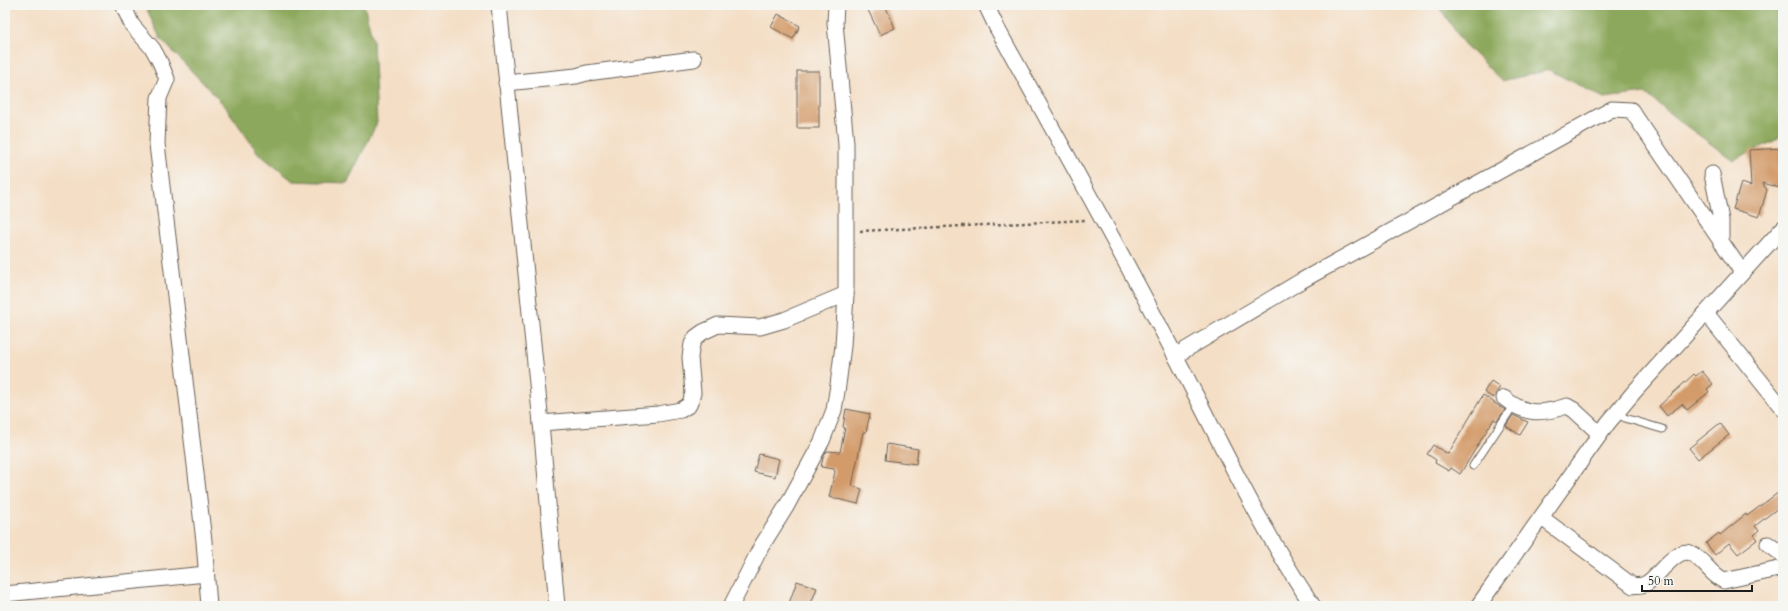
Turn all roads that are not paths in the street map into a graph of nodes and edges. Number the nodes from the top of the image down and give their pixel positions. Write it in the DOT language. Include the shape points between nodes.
graph roads {
  1 [pos="123,5"];
  2 [pos="499,5"];
  3 [pos="836,5"];
  4 [pos="986,5"];
  5 [pos="694,59"];
  6 [pos="506,83"];
  7 [pos="1712,174"];
  8 [pos="1783,228"];
  9 [pos="1721,242"];
  10 [pos="1742,272"];
  11 [pos="846,294"];
  12 [pos="1706,313"];
  13 [pos="1175,356"];
  14 [pos="1509,402"];
  15 [pos="1783,409"];
  16 [pos="1617,413"];
  17 [pos="542,423"];
  18 [pos="1662,429"];
  19 [pos="1600,434"];
  20 [pos="1473,466"];
  21 [pos="1542,518"];
  22 [pos="1768,544"];
  23 [pos="1783,555"];
  24 [pos="1783,568"];
  25 [pos="206,574"];
  26 [pos="5,594"];
  27 [pos="209,606"];
  28 [pos="558,606"];
  29 [pos="731,606"];
  30 [pos="1313,606"];
  31 [pos="1478,606"];
  1 -- 25 [label="street" via="132,25 153,49 167,78 159,98 157,144"];
  2 -- 6 [label="street"];
  3 -- 11 [label="street" via="835,23 846,144"];
  4 -- 13 [label="street"];
  5 -- 6 [label="street"];
  6 -- 17 [label="street"];
  7 -- 9 [label="street" via="1721,220"];
  8 -- 10 [label="street"];
  9 -- 10 [label="street"];
  9 -- 13 [label="street" via="1631,110 1612,109 1301,281"];
  10 -- 12 [label="street"];
  11 -- 17 [label="street" via="784,320 760,327 718,325 703,332 692,344 690,356 693,393 689,405 681,410"];
  11 -- 29 [label="street" via="838,385 834,410 826,432 786,507 760,547"];
  12 -- 15 [label="street"];
  12 -- 16 [label="street"];
  13 -- 30 [label="street" via="1239,480 1291,573"];
  14 -- 19 [label="street" via="1532,412 1547,413 1567,406"];
  14 -- 20 [label="lane"];
  16 -- 18 [label="lane" via="1625,418"];
  16 -- 19 [label="street"];
  17 -- 28 [label="street"];
  19 -- 21 [label="street"];
  21 -- 24 [label="street" via="1633,586 1645,584 1677,555 1684,552 1690,553 1716,578 1724,581"];
  21 -- 31 [label="street"];
  22 -- 23 [label="street"];
  25 -- 26 [label="street"];
  25 -- 27 [label="street"];
}
